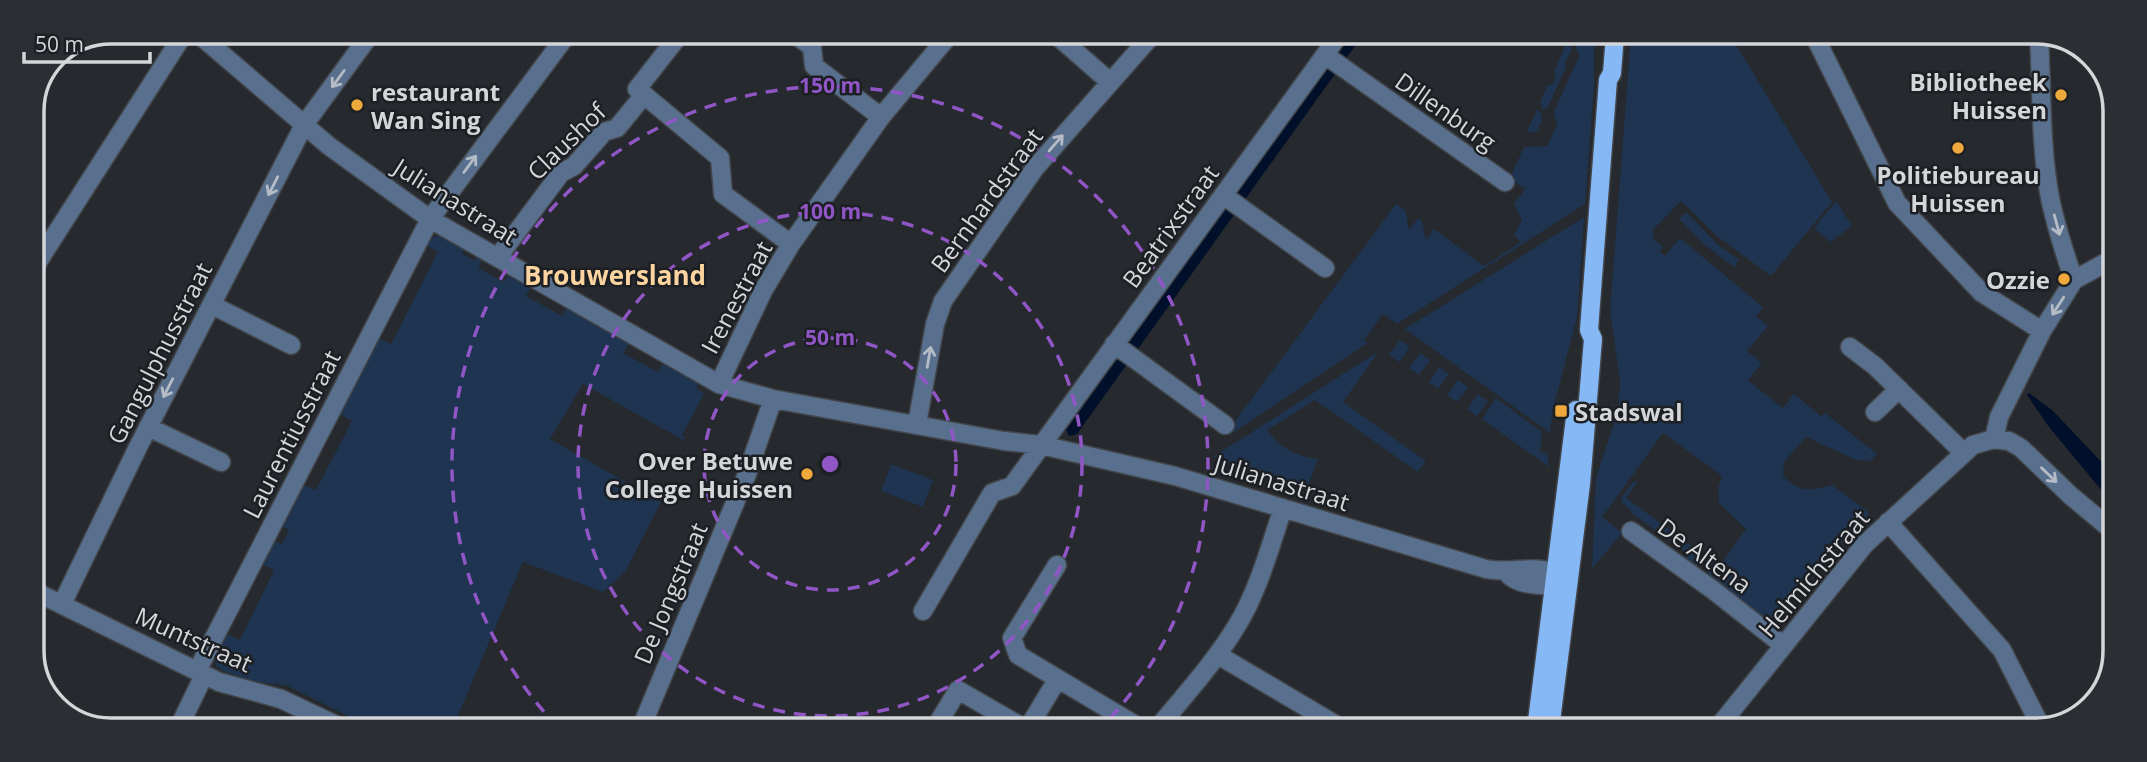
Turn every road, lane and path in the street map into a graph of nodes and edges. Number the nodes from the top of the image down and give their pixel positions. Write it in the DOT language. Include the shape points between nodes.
graph roads {
  1 [pos="178,44"];
  2 [pos="210,44"];
  3 [pos="363,44"];
  4 [pos="561,44"];
  5 [pos="673,44"];
  6 [pos="808,44"];
  7 [pos="942,44"];
  8 [pos="1067,44"];
  9 [pos="1144,44"];
  10 [pos="1334,44"];
  11 [pos="1604,44"];
  12 [pos="1614,44"];
  13 [pos="1818,44"];
  14 [pos="2039,44"];
  15 [pos="1332,61"];
  16 [pos="1608,80"];
  17 [pos="1110,82"];
  18 [pos="640,92"];
  19 [pos="881,117"];
  20 [pos="304,125"];
  21 [pos="1505,182"];
  22 [pos="1232,202"];
  23 [pos="430,219"];
  24 [pos="792,244"];
  25 [pos="44,252"];
  26 [pos="498,257"];
  27 [pos="2103,262"];
  28 [pos="1325,268"];
  29 [pos="2074,281"];
  30 [pos="212,304"];
  31 [pos="2042,331"];
  32 [pos="291,345"];
  33 [pos="1850,347"];
  34 [pos="1123,350"];
  35 [pos="719,384"];
  36 [pos="1899,388"];
  37 [pos="774,399"];
  38 [pos="1875,412"];
  39 [pos="917,424"];
  40 [pos="1225,425"];
  41 [pos="148,427"];
  42 [pos="1994,439"];
  43 [pos="1041,445"];
  44 [pos="1963,452"];
  45 [pos="221,463"];
  46 [pos="1283,508"];
  47 [pos="1888,522"];
  48 [pos="2103,523"];
  49 [pos="1631,531"];
  50 [pos="1057,565"];
  51 [pos="1560,579"];
  52 [pos="44,596"];
  53 [pos="62,604"];
  54 [pos="923,611"];
  55 [pos="1783,645"];
  56 [pos="1218,655"];
  57 [pos="201,673"];
  58 [pos="1057,680"];
  59 [pos="183,718"];
  60 [pos="321,718"];
  61 [pos="645,718"];
  62 [pos="941,718"];
  63 [pos="1008,718"];
  64 [pos="1032,718"];
  65 [pos="1123,718"];
  66 [pos="1165,718"];
  67 [pos="1324,718"];
  68 [pos="1538,718"];
  69 [pos="1551,718"];
  70 [pos="1725,718"];
  71 [pos="2036,718"];
  1 -- 25 [label="street"];
  2 -- 20 [label="street, Julianastraat"];
  3 -- 20 [label="street, Gangulphusstraat, one-way"];
  23 -- 4 [label="street, Laurentiusstraat, one-way"];
  5 -- 18 [label="street, Claushof"];
  6 -- 19 [label="street" via="814,66"];
  7 -- 19 [label="street, Irenestraat"];
  8 -- 17 [label="street"];
  9 -- 17 [label="street, Bernhardstraat"];
  10 -- 15 [label="street, Beatrixstraat"];
  11 -- 16 [label="main road"];
  12 -- 16 [label="main road"];
  13 -- 31 [label="street" via="1897,203 1982,293"];
  14 -- 29 [label="street, one-way" via="2051,201"];
  15 -- 21 [label="street, Dillenburg"];
  15 -- 22 [label="street, Beatrixstraat"];
  16 -- 51 [label="main road" via="1589,330 1584,338"];
  39 -- 17 [label="street, Bernhardstraat, one-way" via="943,301 1035,168"];
  18 -- 24 [label="street" via="720,158 723,194"];
  18 -- 26 [label="street, Claushof" via="617,128 604,132 574,166 561,173"];
  19 -- 24 [label="street, Irenestraat"];
  20 -- 23 [label="street, Julianastraat"];
  20 -- 30 [label="street, Gangulphusstraat, one-way"];
  22 -- 28 [label="street"];
  22 -- 34 [label="street, Beatrixstraat"];
  23 -- 26 [label="street, Julianastraat"];
  23 -- 57 [label="street, Laurentiusstraat"];
  24 -- 35 [label="street, Irenestraat" via="763,291"];
  26 -- 35 [label="street, Julianastraat"];
  27 -- 29 [label="street"];
  29 -- 31 [label="street, one-way"];
  30 -- 32 [label="street"];
  30 -- 41 [label="street, Gangulphusstraat, one-way"];
  31 -- 42 [label="street" via="1999,417"];
  33 -- 36 [label="street"];
  34 -- 40 [label="street"];
  34 -- 43 [label="street, Beatrixstraat"];
  35 -- 37 [label="street, Julianastraat"];
  36 -- 38 [label="street"];
  36 -- 44 [label="street"];
  37 -- 39 [label="street, Julianastraat"];
  37 -- 61 [label="street, De Jongstraat"];
  39 -- 43 [label="street, Julianastraat"];
  41 -- 45 [label="street"];
  41 -- 53 [label="street, Gangulphusstraat"];
  42 -- 44 [label="street, Helmichstraat"];
  42 -- 48 [label="street, one-way" via="2021,448"];
  43 -- 46 [label="street, Julianastraat" via="1175,476"];
  43 -- 54 [label="street" via="1012,486 992,493"];
  44 -- 47 [label="street, Helmichstraat"];
  46 -- 51 [label="street, Julianastraat" via="1473,566 1507,573 1515,568"];
  46 -- 56 [label="street" via="1263,569"];
  47 -- 55 [label="street, Helmichstraat"];
  47 -- 71 [label="street" via="2002,650"];
  49 -- 55 [label="street, De Altena"];
  50 -- 58 [label="street" via="1012,638 1018,656"];
  51 -- 68 [label="main road"];
  51 -- 69 [label="main road"];
  52 -- 53 [label="street, Muntstraat"];
  53 -- 57 [label="street, Muntstraat"];
  55 -- 70 [label="street, Helmichstraat"];
  56 -- 66 [label="street"];
  56 -- 67 [label="street"];
  57 -- 59 [label="street, Laurentiusstraat"];
  57 -- 60 [label="street, Muntstraat" via="281,699"];
  58 -- 64 [label="street"];
  58 -- 65 [label="street"];
  62 -- 63 [label="street" via="958,690"];
}
